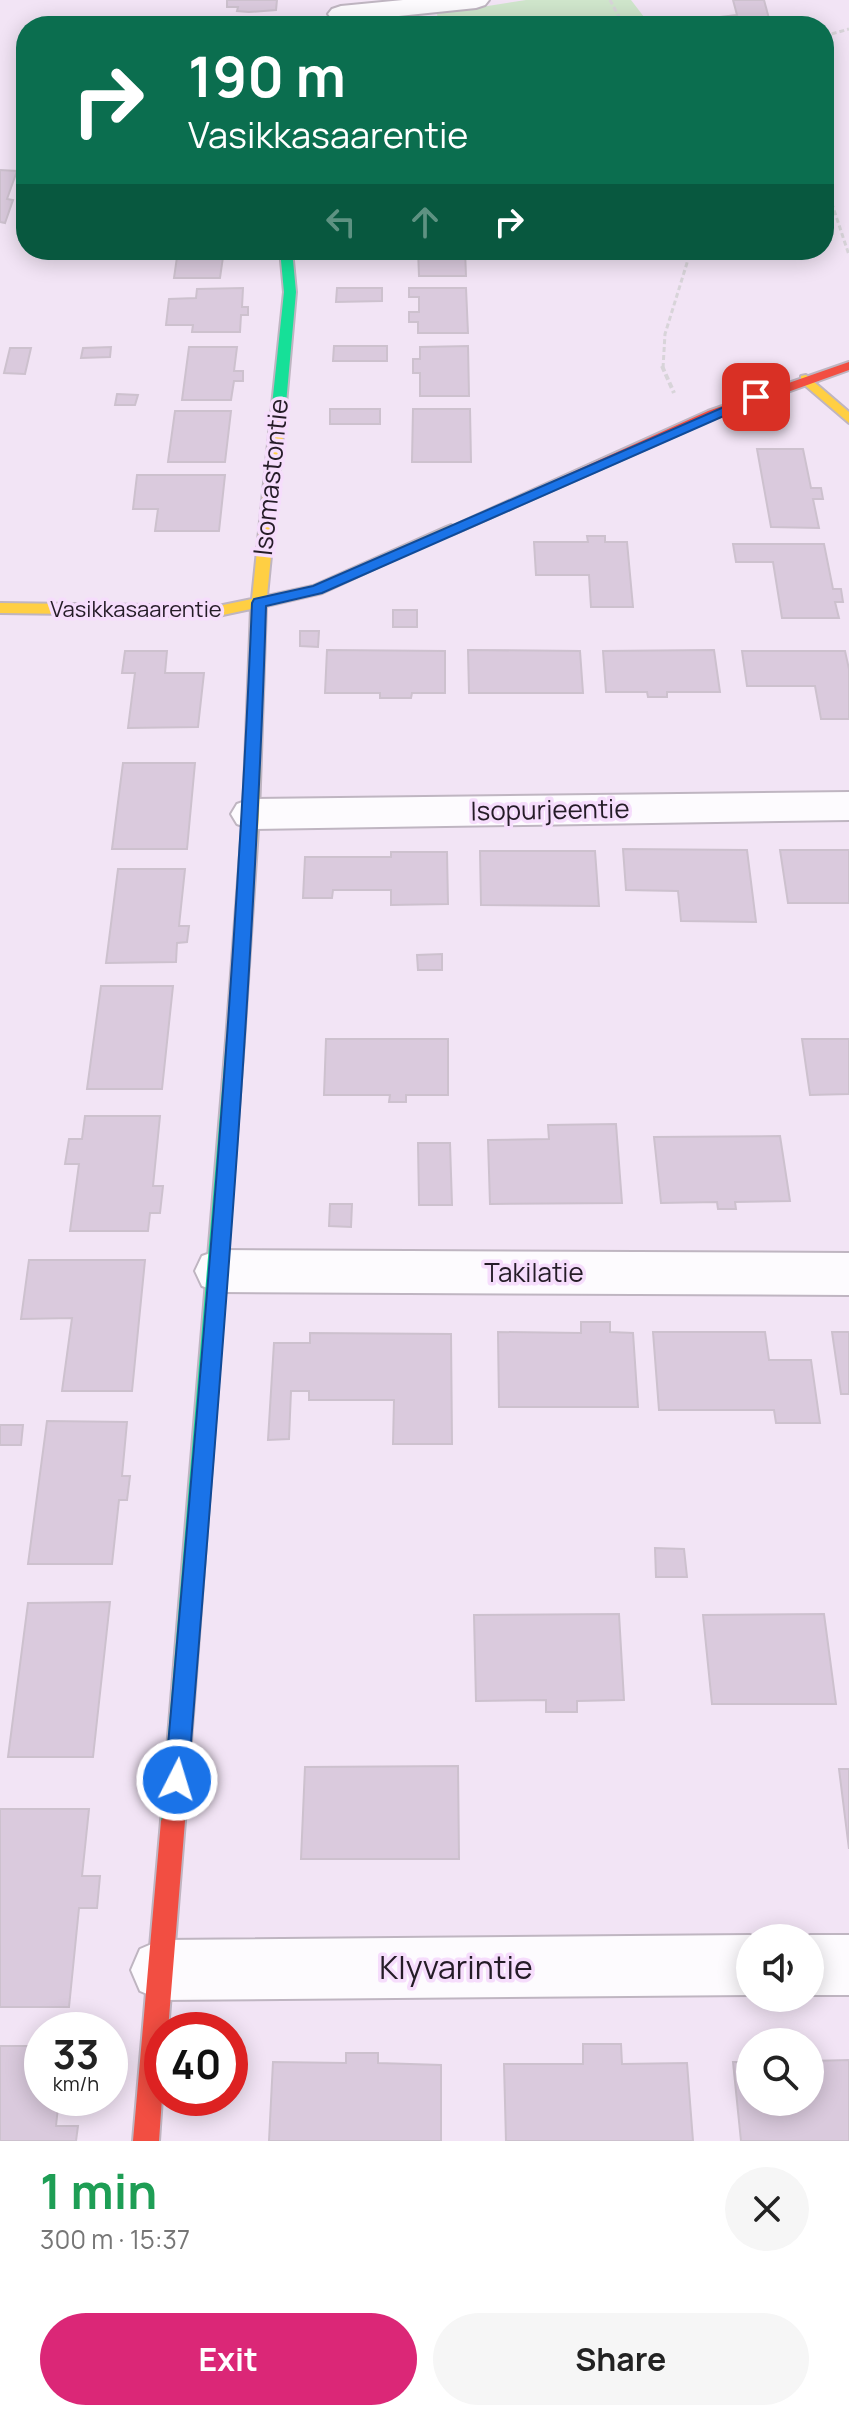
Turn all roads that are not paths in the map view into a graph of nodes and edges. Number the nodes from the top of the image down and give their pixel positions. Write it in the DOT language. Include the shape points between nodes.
graph roads {
  1 [pos="476,0"];
  2 [pos="341,14"];
  3 [pos="287,260"];
  4 [pos="849,366"];
  5 [pos="806,379"];
  6 [pos="849,419"];
  7 [pos="259,603"];
  8 [pos="0,608"];
  9 [pos="849,806"];
  10 [pos="251,814"];
  11 [pos="219,1271"];
  12 [pos="849,1274"];
  13 [pos="736,1965"];
  14 [pos="824,1965"];
  15 [pos="849,1965"];
  16 [pos="161,1970"];
  17 [pos="146,2141"];
  1 -- 2 [label="street"];
  3 -- 7 [label="street, Isomastontie" via="290,292"];
  4 -- 5 [label="street, Vasikkasaarentie"];
  5 -- 6 [label="street"];
  5 -- 7 [label="street, Vasikkasaarentie" via="713,414 317,590"];
  7 -- 8 [label="street, Vasikkasaarentie" via="191,613"];
  7 -- 10 [label="street, Isomastontie"];
  9 -- 10 [label="street, Isopurjeentie"];
  10 -- 11 [label="street, Isomastontie"];
  11 -- 12 [label="street, Takilatie"];
  11 -- 16 [label="street, Isomastontie"];
  13 -- 16 [label="street, Klyvarintie"];
  14 -- 15 [label="street"];
  16 -- 17 [label="street, Isomastontie"];
}
